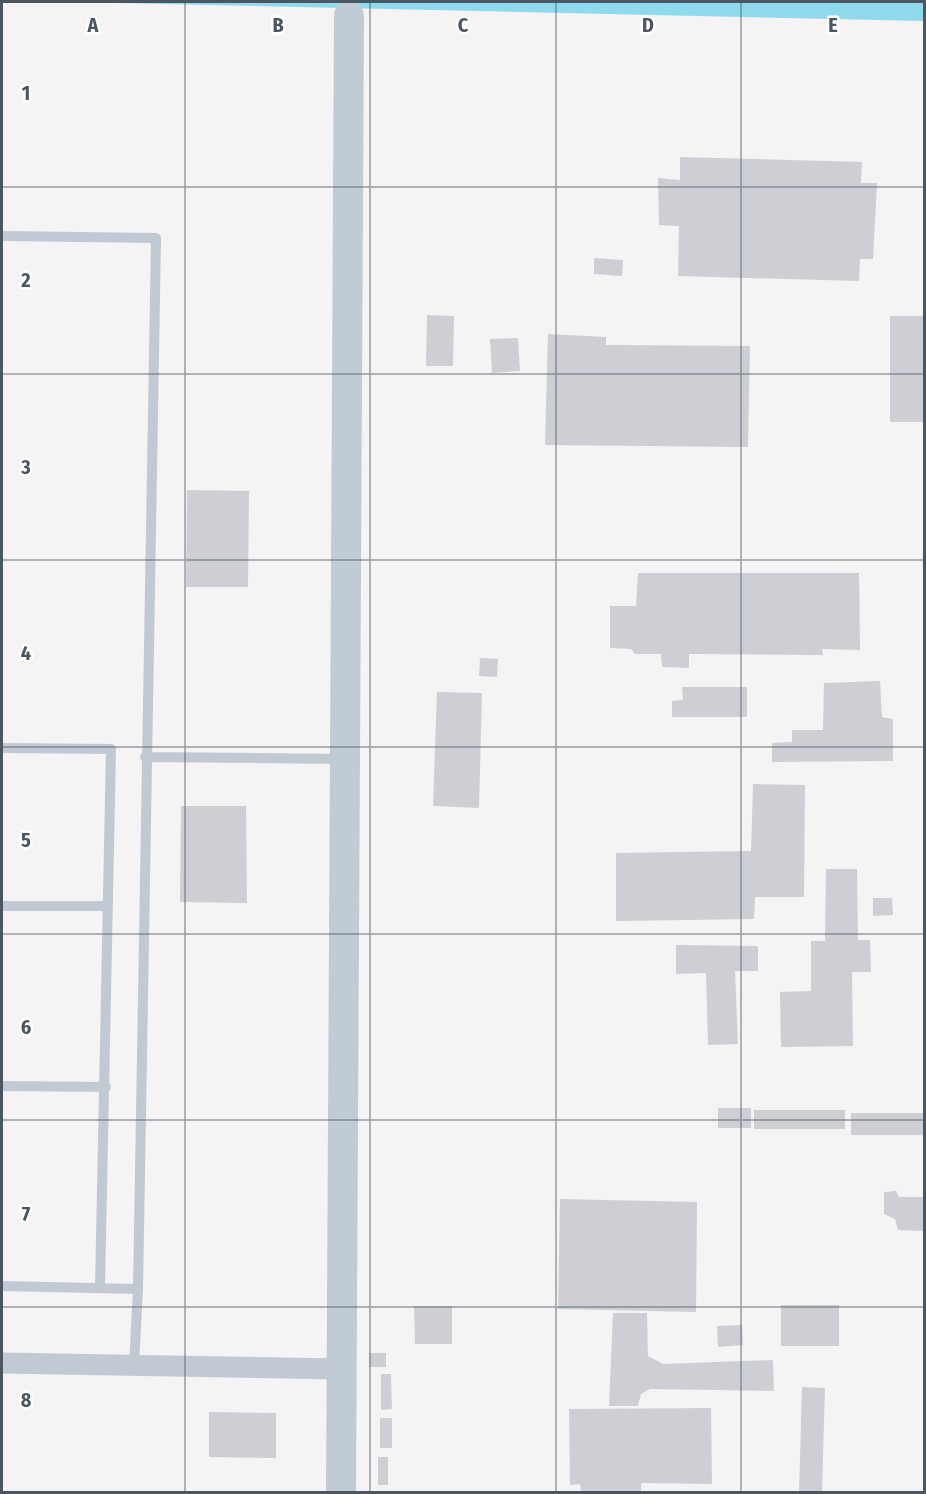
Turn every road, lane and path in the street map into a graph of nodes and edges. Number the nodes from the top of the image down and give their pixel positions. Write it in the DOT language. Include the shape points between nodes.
graph roads {
  1 [pos="349,16"];
  2 [pos="2,236"];
  3 [pos="2,748"];
  4 [pos="145,758"];
  5 [pos="344,759"];
  6 [pos="2,906"];
  7 [pos="108,906"];
  8 [pos="2,1086"];
  9 [pos="106,1087"];
  10 [pos="2,1286"];
  11 [pos="100,1287"];
  12 [pos="138,1289"];
  13 [pos="2,1363"];
  14 [pos="134,1365"];
  15 [pos="341,1370"];
  16 [pos="341,1492"];
  1 -- 5 [label="street"];
  2 -- 4 [label="lane" via="156,238"];
  3 -- 7 [label="lane" via="111,749"];
  4 -- 5 [label="lane"];
  4 -- 12 [label="lane"];
  5 -- 15 [label="street"];
  6 -- 7 [label="lane"];
  7 -- 9 [label="lane"];
  8 -- 9 [label="lane"];
  9 -- 11 [label="lane"];
  10 -- 11 [label="lane"];
  11 -- 12 [label="lane"];
  12 -- 14 [label="lane"];
  13 -- 14 [label="street"];
  14 -- 15 [label="street"];
  15 -- 16 [label="street"];
}
